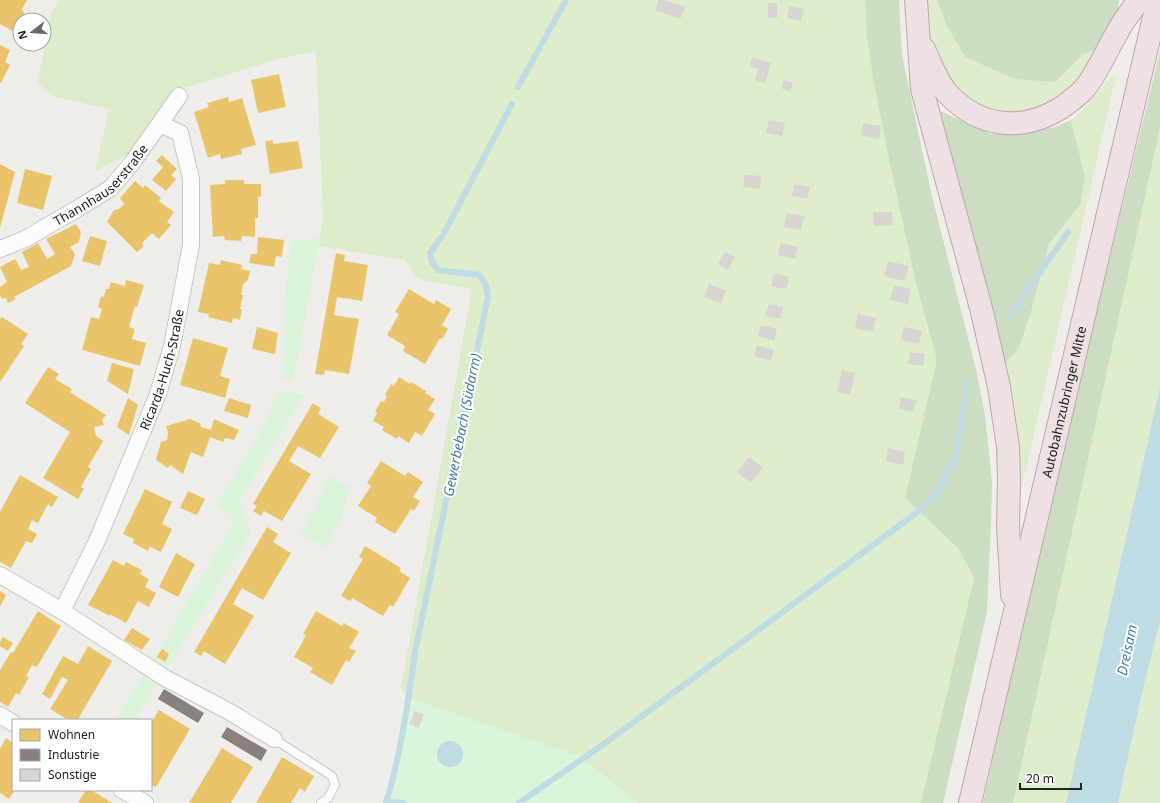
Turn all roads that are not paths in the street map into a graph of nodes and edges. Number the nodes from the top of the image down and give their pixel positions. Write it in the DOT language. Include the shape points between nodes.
graph roads {
  1 [pos="916,0"];
  2 [pos="1139,0"];
  3 [pos="1158,0"];
  4 [pos="918,36"];
  5 [pos="179,96"];
  6 [pos="160,124"];
  7 [pos="0,249"];
  8 [pos="0,576"];
  9 [pos="62,611"];
  10 [pos="1014,619"];
  11 [pos="0,716"];
  12 [pos="12,722"];
  13 [pos="274,739"];
  14 [pos="124,791"];
  15 [pos="146,803"];
  16 [pos="321,803"];
  17 [pos="970,803"];
  1 -- 4 [label="highway"];
  2 -- 4 [label="highway" via="1117,32 1085,88 1053,113 1021,124 1006,124 984,119 960,105 948,94 936,76"];
  3 -- 10 [label="highway, Autobahnzubringer Mitte"];
  4 -- 10 [label="highway" via="922,89 982,312 999,387 1008,447 1008,526"];
  5 -- 6 [label="street, Thannhauserstraße"];
  6 -- 7 [label="street, Thannhauserstraße" via="111,188 25,239"];
  6 -- 9 [label="street, Ricarda-Huch-Straße" via="180,133 191,179 191,245 172,346 158,394 97,541"];
  8 -- 9 [label="street"];
  9 -- 13 [label="street" via="165,678 230,712"];
  10 -- 17 [label="highway, Autobahnzubringer Mitte"];
  11 -- 12 [label="street"];
  13 -- 16 [label="lane" via="332,776 334,785 328,798"];
  14 -- 15 [label="street"];
}
